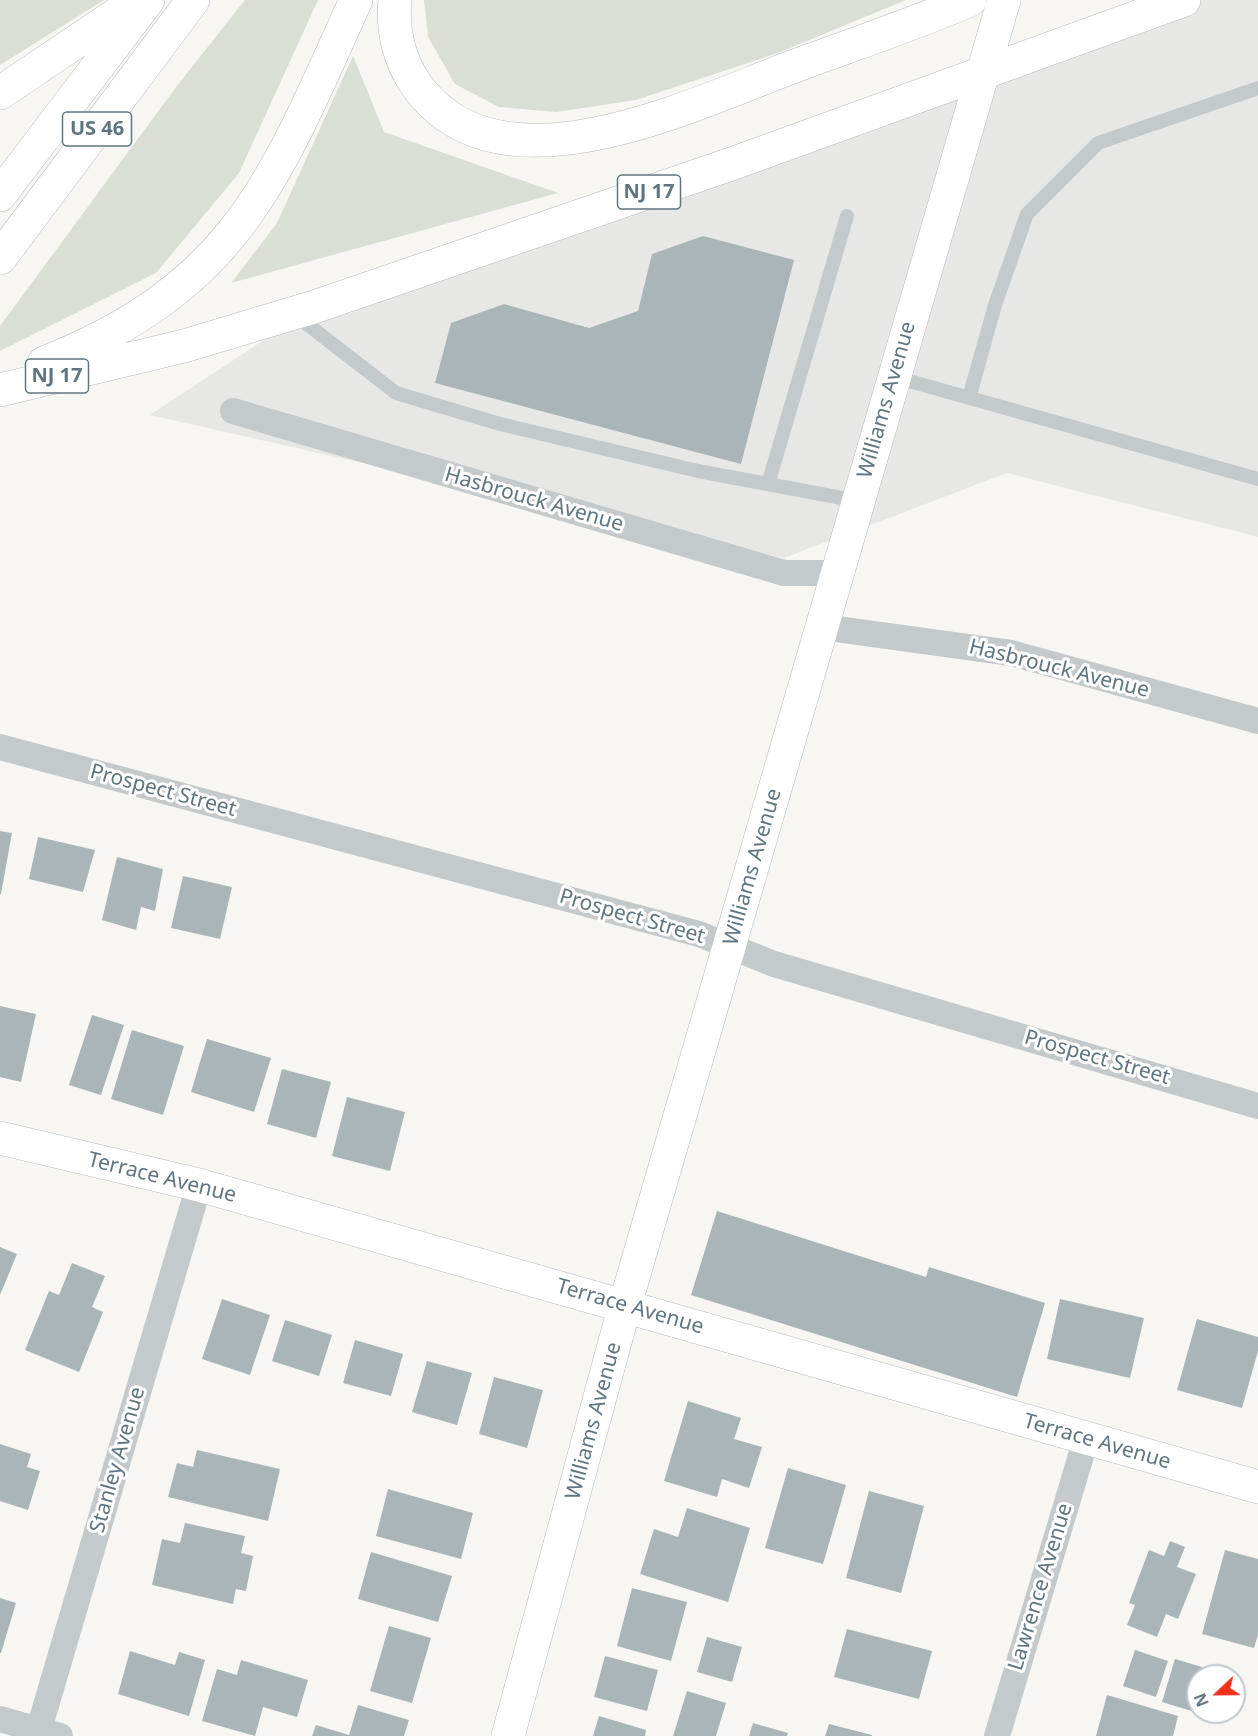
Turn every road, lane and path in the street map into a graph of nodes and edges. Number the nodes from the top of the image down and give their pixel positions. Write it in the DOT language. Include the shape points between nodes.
graph roads {
  1 [pos="138,0"];
  2 [pos="148,0"];
  3 [pos="193,0"];
  4 [pos="356,0"];
  5 [pos="395,0"];
  6 [pos="970,0"];
  7 [pos="1004,0"];
  8 [pos="1184,0"];
  9 [pos="983,73"];
  10 [pos="1258,88"];
  11 [pos="0,93"];
  12 [pos="0,195"];
  13 [pos="847,216"];
  14 [pos="0,258"];
  15 [pos="292,314"];
  16 [pos="893,377"];
  17 [pos="0,380"];
  18 [pos="0,390"];
  19 [pos="969,398"];
  20 [pos="233,411"];
  21 [pos="1258,479"];
  22 [pos="768,484"];
  23 [pos="858,501"];
  24 [pos="837,573"];
  25 [pos="822,627"];
  26 [pos="1258,721"];
  27 [pos="0,747"];
  28 [pos="730,948"];
  29 [pos="1258,1106"];
  30 [pos="0,1138"];
  31 [pos="199,1185"];
  32 [pos="625,1305"];
  33 [pos="1086,1439"];
  34 [pos="1258,1487"];
  35 [pos="0,1719"];
  36 [pos="45,1734"];
  37 [pos="508,1736"];
  38 [pos="997,1736"];
  1 -- 11 [label="main road"];
  2 -- 12 [label="main road, US 46"];
  3 -- 14 [label="main road, US 46"];
  4 -- 17 [label="main road" via="275,173 224,246 184,285 131,321 57,358"];
  5 -- 6 [label="main road" via="395,34 401,57 423,94 457,123 480,133 532,140 592,134 664,116"];
  7 -- 9 [label="main road, Williams Avenue"];
  8 -- 9 [label="main road, NJ 17"];
  9 -- 15 [label="main road, NJ 17" via="482,251"];
  9 -- 16 [label="main road, Williams Avenue"];
  10 -- 19 [label="lane" via="1098,143 1027,214 995,304"];
  13 -- 22 [label="lane"];
  15 -- 18 [label="main road, NJ 17" via="184,346"];
  15 -- 22 [label="lane" via="396,393 500,424"];
  16 -- 19 [label="lane"];
  16 -- 23 [label="main road, Williams Avenue"];
  19 -- 21 [label="lane"];
  20 -- 24 [label="street, Hasbrouck Avenue" via="784,573"];
  22 -- 23 [label="lane"];
  23 -- 24 [label="main road, Williams Avenue"];
  24 -- 25 [label="main road, Williams Avenue"];
  25 -- 26 [label="street, Hasbrouck Avenue" via="1011,652"];
  25 -- 28 [label="main road, Williams Avenue"];
  27 -- 28 [label="street, Prospect Street" via="699,934"];
  28 -- 29 [label="street, Prospect Street"];
  28 -- 32 [label="main road, Williams Avenue"];
  30 -- 31 [label="main road, Terrace Avenue"];
  31 -- 32 [label="main road, Terrace Avenue"];
  31 -- 36 [label="street, Stanley Avenue"];
  32 -- 33 [label="main road, Terrace Avenue"];
  32 -- 37 [label="main road, Williams Avenue"];
  33 -- 34 [label="main road, Terrace Avenue"];
  33 -- 38 [label="street, Lawrence Avenue"];
  35 -- 36 [label="street"];
}
